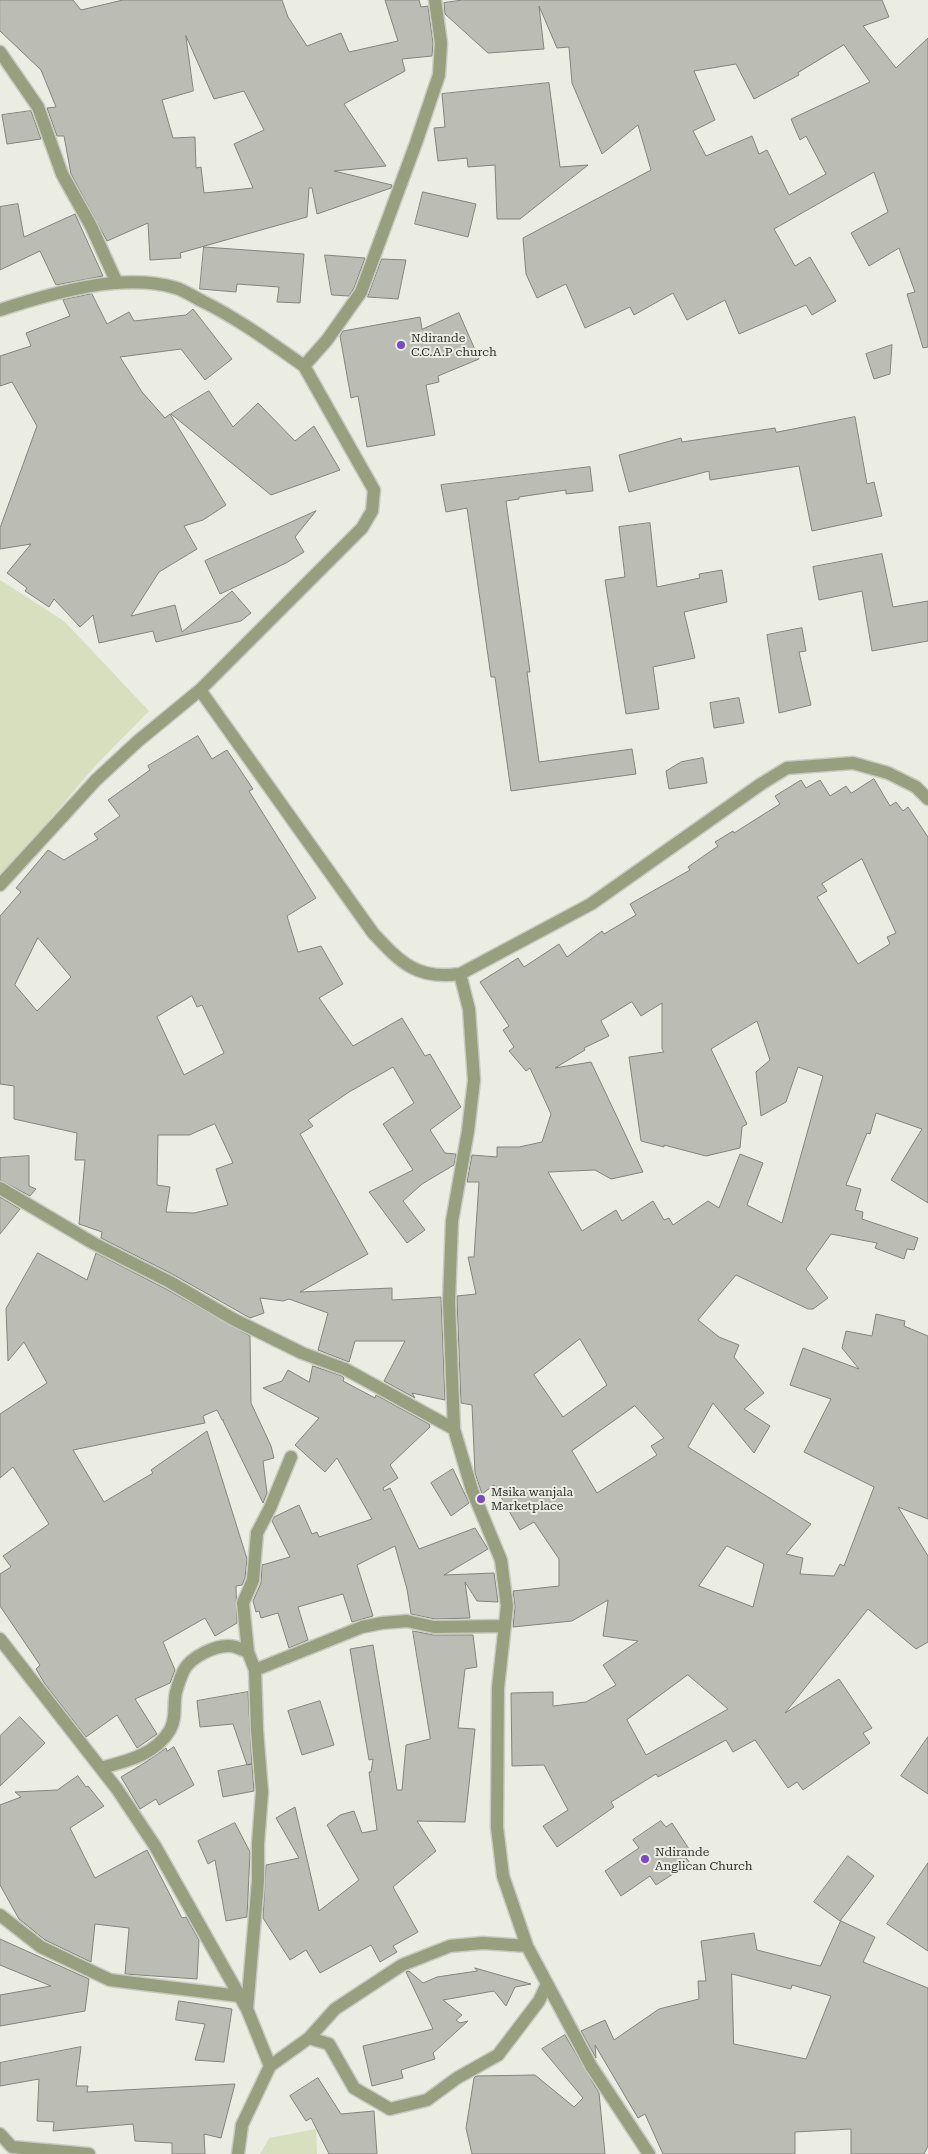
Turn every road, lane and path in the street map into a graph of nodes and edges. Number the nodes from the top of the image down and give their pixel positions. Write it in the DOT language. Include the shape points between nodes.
graph roads {
  1 [pos="435,0"];
  2 [pos="0,52"];
  3 [pos="117,283"];
  4 [pos="0,310"];
  5 [pos="304,366"];
  6 [pos="200,690"];
  7 [pos="928,799"];
  8 [pos="0,885"];
  9 [pos="460,974"];
  10 [pos="0,1188"];
  11 [pos="454,1429"];
  12 [pos="291,1457"];
  13 [pos="505,1626"];
  14 [pos="0,1639"];
  15 [pos="248,1652"];
  16 [pos="255,1670"];
  17 [pos="101,1768"];
  18 [pos="0,1915"];
  19 [pos="527,1946"];
  20 [pos="547,1984"];
  21 [pos="239,1996"];
  22 [pos="247,2009"];
  23 [pos="309,2038"];
  24 [pos="270,2066"];
  25 [pos="0,2134"];
  26 [pos="89,2154"];
  27 [pos="238,2154"];
  28 [pos="649,2154"];
  1 -- 5 [label="street" via="441,43 439,75 416,144 361,292"];
  2 -- 3 [label="street" via="38,107 62,174"];
  3 -- 4 [label="street" via="40,297"];
  3 -- 5 [label="street" via="152,283 178,289 238,319"];
  5 -- 6 [label="street" via="374,490 372,511 362,528"];
  6 -- 8 [label="street" via="96,780"];
  6 -- 9 [label="street" via="373,933 396,958 421,973 441,977"];
  7 -- 9 [label="street" via="916,787 888,773 853,763 787,768 591,904"];
  9 -- 11 [label="street" via="469,1009 474,1080 452,1220 449,1301"];
  10 -- 11 [label="street" via="233,1320 302,1353 345,1369"];
  11 -- 13 [label="street" via="472,1490 501,1560 507,1606"];
  12 -- 15 [label="street" via="257,1533 253,1580 243,1603"];
  13 -- 16 [label="street" via="434,1627 407,1621 362,1627"];
  13 -- 19 [label="street" via="498,1688 497,1827 502,1876"];
  14 -- 17 [label="street"];
  15 -- 16 [label="street"];
  15 -- 17 [label="street" via="231,1646 212,1647 184,1669 176,1694 175,1716 162,1741 132,1760"];
  16 -- 22 [label="street" via="262,1792"];
  17 -- 21 [label="street" via="155,1846"];
  18 -- 21 [label="street" via="42,1946 110,1980"];
  19 -- 20 [label="street"];
  19 -- 23 [label="street" via="483,1943 450,1946 402,1965 336,2009"];
  20 -- 23 [label="street" via="539,2001 498,2055 457,2078 427,2100 390,2109 354,2088 329,2044"];
  20 -- 28 [label="street" via="591,2066"];
  21 -- 22 [label="street"];
  22 -- 24 [label="street"];
  23 -- 24 [label="street"];
  24 -- 27 [label="street" via="242,2125"];
  25 -- 26 [label="street" via="12,2146"];
}
